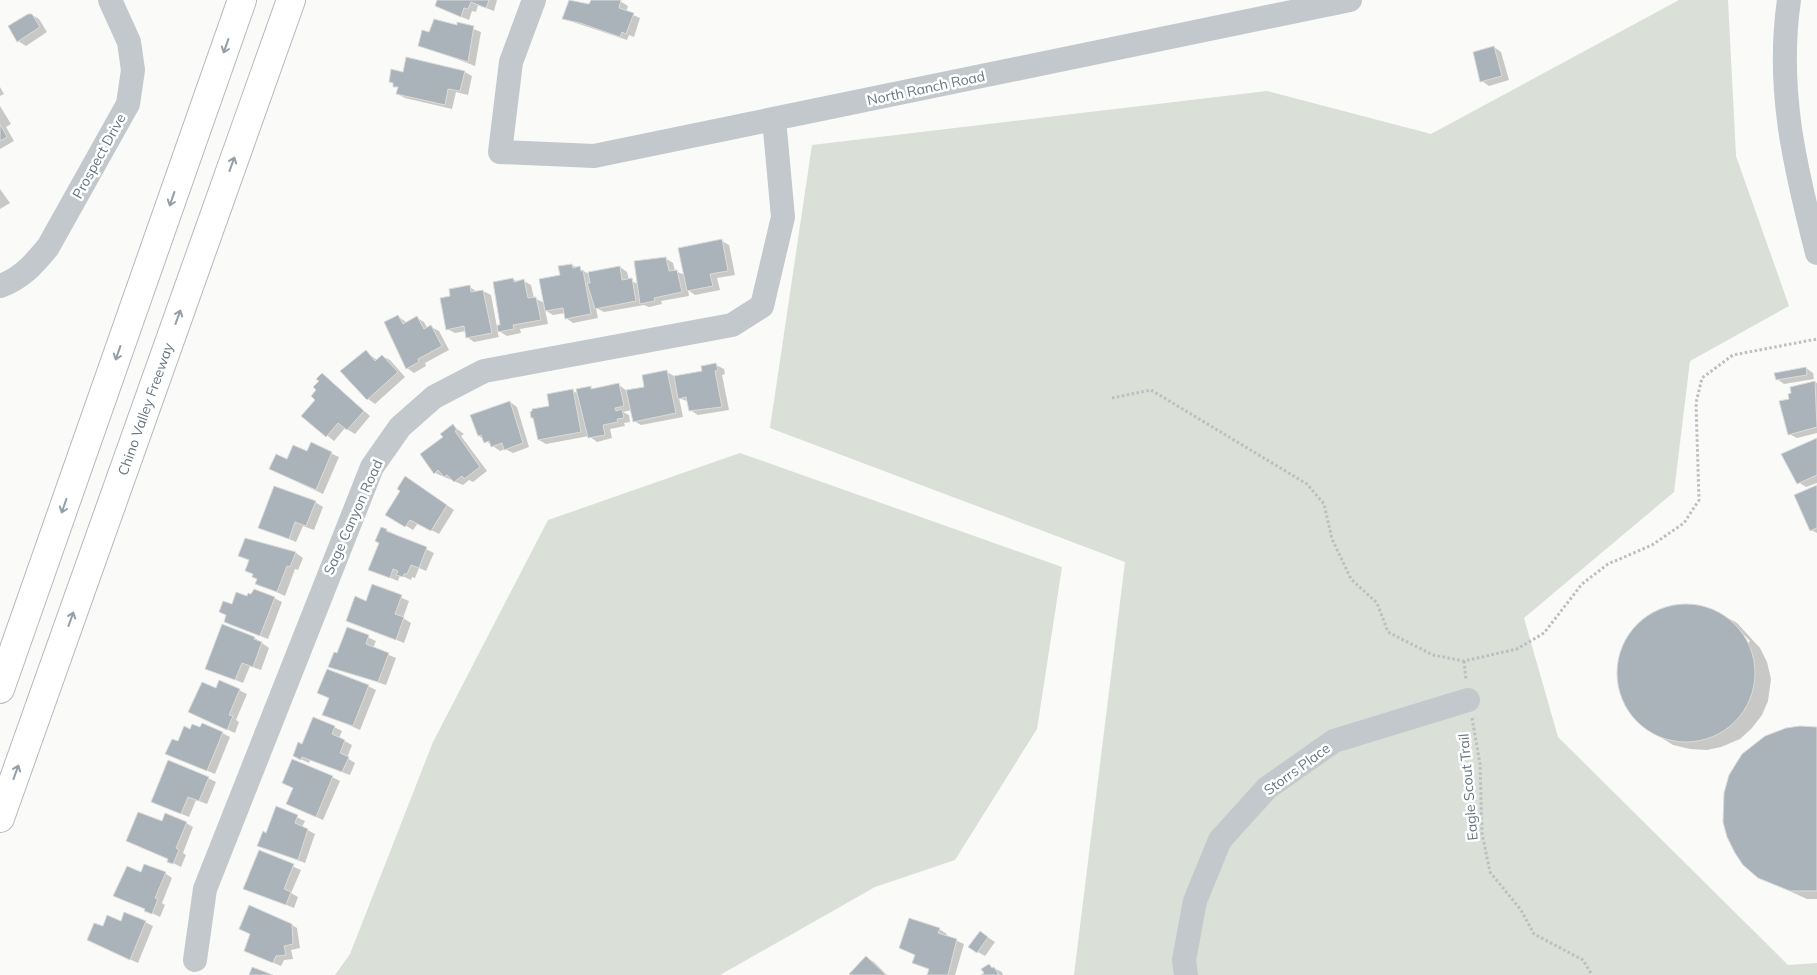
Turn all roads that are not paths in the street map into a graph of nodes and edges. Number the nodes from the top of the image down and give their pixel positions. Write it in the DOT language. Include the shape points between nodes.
graph roads {
  1 [pos="110,0"];
  2 [pos="242,0"];
  3 [pos="290,0"];
  4 [pos="534,0"];
  5 [pos="1350,0"];
  6 [pos="1789,0"];
  7 [pos="774,119"];
  8 [pos="1817,253"];
  9 [pos="0,286"];
  10 [pos="0,689"];
  11 [pos="1468,700"];
  12 [pos="0,818"];
  13 [pos="195,960"];
  14 [pos="1186,975"];
  1 -- 9 [label="street, Prospect Drive" via="129,42 133,70 128,104 48,247 32,267"];
  2 -- 10 [label="highway, one-way"];
  12 -- 3 [label="highway, Chino Valley Freeway, one-way"];
  4 -- 7 [label="street, North Ranch Road" via="511,62 500,152 594,156"];
  5 -- 7 [label="street, North Ranch Road"];
  6 -- 8 [label="street" via="1784,37 1785,98 1799,182"];
  7 -- 13 [label="street, Sage Canyon Road" via="783,218 762,306 732,325 484,371 434,397 400,427 377,459 353,510 205,888"];
  11 -- 14 [label="street, Storrs Place" via="1334,741 1267,788 1220,840 1195,902 1184,960"];
}
